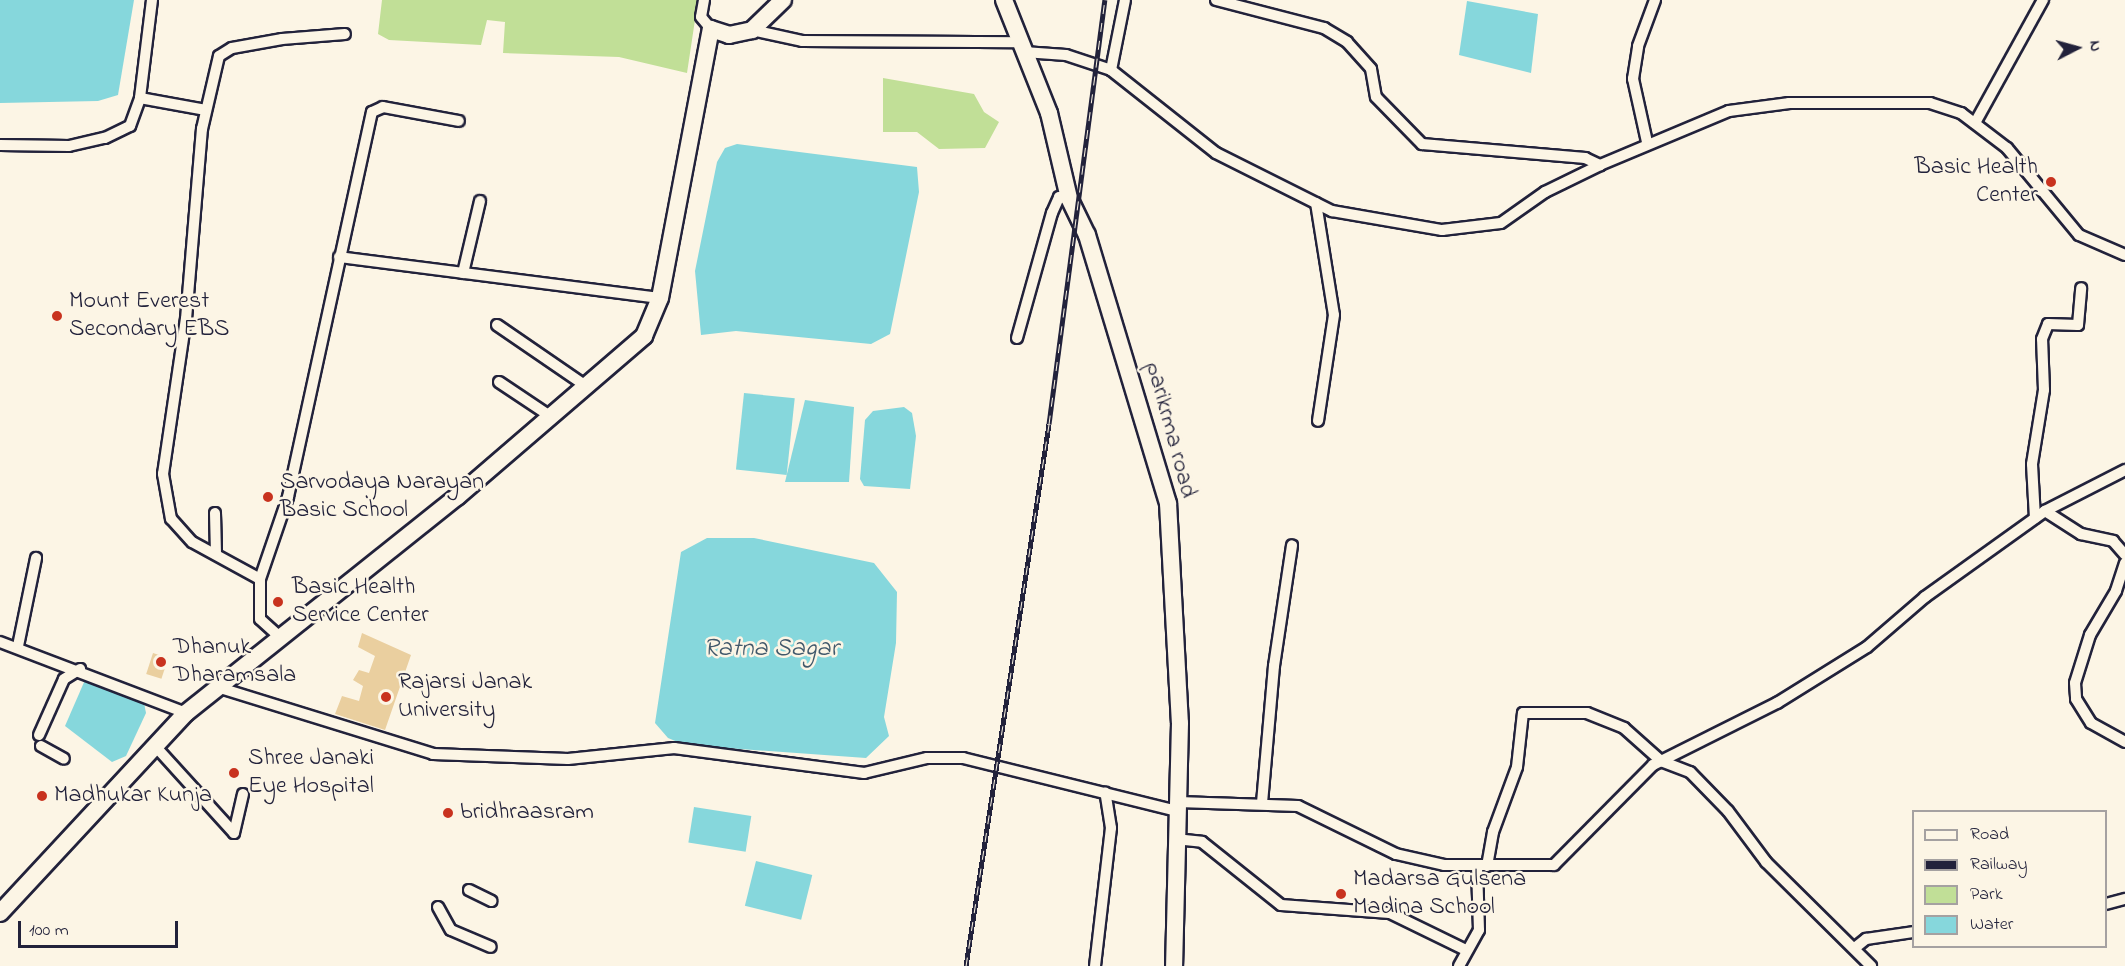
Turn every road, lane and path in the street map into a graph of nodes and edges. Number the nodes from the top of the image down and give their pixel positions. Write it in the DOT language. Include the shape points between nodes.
graph roads {
  1 [pos="152,0"];
  2 [pos="704,0"];
  3 [pos="783,0"];
  4 [pos="1004,0"];
  5 [pos="1125,0"];
  6 [pos="1216,0"];
  7 [pos="1655,0"];
  8 [pos="2043,0"];
  9 [pos="711,29"];
  10 [pos="752,30"];
  11 [pos="345,34"];
  12 [pos="1022,47"];
  13 [pos="1111,70"];
  14 [pos="140,98"];
  15 [pos="206,110"];
  16 [pos="459,121"];
  17 [pos="1975,123"];
  18 [pos="1647,142"];
  19 [pos="0,145"];
  20 [pos="1600,165"];
  21 [pos="1070,198"];
  22 [pos="480,201"];
  23 [pos="1316,203"];
  24 [pos="2125,255"];
  25 [pos="339,257"];
  26 [pos="463,273"];
  27 [pos="2081,288"];
  28 [pos="660,298"];
  29 [pos="498,325"];
  30 [pos="1017,338"];
  31 [pos="499,382"];
  32 [pos="586,386"];
  33 [pos="550,416"];
  34 [pos="1318,421"];
  35 [pos="2125,470"];
  36 [pos="2045,511"];
  37 [pos="215,513"];
  38 [pos="2035,518"];
  39 [pos="1292,545"];
  40 [pos="216,554"];
  41 [pos="2125,555"];
  42 [pos="36,558"];
  43 [pos="2125,563"];
  44 [pos="260,579"];
  45 [pos="281,638"];
  46 [pos="0,642"];
  47 [pos="18,646"];
  48 [pos="80,669"];
  49 [pos="217,687"];
  50 [pos="186,713"];
  51 [pos="2125,742"];
  52 [pos="156,747"];
  53 [pos="64,759"];
  54 [pos="1661,761"];
  55 [pos="1106,792"];
  56 [pos="243,794"];
  57 [pos="1262,803"];
  58 [pos="1178,807"];
  59 [pos="1175,838"];
  60 [pos="1482,867"];
  61 [pos="469,890"];
  62 [pos="2125,899"];
  63 [pos="492,901"];
  64 [pos="2107,904"];
  65 [pos="438,907"];
  66 [pos="0,913"];
  67 [pos="1912,932"];
  68 [pos="491,947"];
  69 [pos="1856,947"];
  70 [pos="1466,950"];
  71 [pos="1095,966"];
  72 [pos="1174,966"];
  73 [pos="1460,966"];
  74 [pos="1871,966"];
  1 -- 14 [label="street"];
  2 -- 9 [label="street" via="701,17"];
  3 -- 10 [label="main road"];
  4 -- 12 [label="main road, parikrma road"];
  5 -- 13 [label="street"];
  6 -- 20 [label="street" via="1324,28 1347,42 1371,69 1376,97 1422,144 1585,158"];
  7 -- 18 [label="street" via="1638,46 1634,80"];
  8 -- 17 [label="street"];
  9 -- 10 [label="main road" via="729,35"];
  9 -- 28 [label="main road"];
  10 -- 12 [label="street" via="810,41"];
  11 -- 15 [label="street" via="282,39 223,52"];
  12 -- 13 [label="street" via="1066,55"];
  12 -- 21 [label="main road, parikrma road" via="1066,165"];
  13 -- 23 [label="street" via="1216,153"];
  14 -- 15 [label="street"];
  14 -- 19 [label="street" via="130,126 105,138 69,146"];
  15 -- 40 [label="street" via="184,342 162,486 166,509 180,530"];
  16 -- 25 [label="street" via="375,108"];
  17 -- 18 [label="street" via="1946,107 1914,100 1789,103 1729,111"];
  17 -- 24 [label="street" via="2019,160 2079,235"];
  18 -- 20 [label="street"];
  20 -- 23 [label="street" via="1545,192 1514,217 1486,228 1380,222"];
  21 -- 30 [label="street" via="1059,197 1052,213"];
  21 -- 58 [label="main road, parikrma road" via="1087,235 1168,503 1179,657"];
  22 -- 26 [label="street"];
  23 -- 34 [label="street" via="1334,315"];
  25 -- 26 [label="street"];
  25 -- 44 [label="street" via="288,496"];
  26 -- 28 [label="street"];
  27 -- 38 [label="street" via="2078,325 2048,324 2042,339 2044,390 2032,464"];
  28 -- 32 [label="main road" via="644,336"];
  29 -- 32 [label="street"];
  31 -- 33 [label="street"];
  32 -- 33 [label="main road"];
  33 -- 45 [label="main road"];
  35 -- 36 [label="street"];
  36 -- 38 [label="street"];
  36 -- 41 [label="street" via="2081,534 2113,541"];
  37 -- 40 [label="street"];
  38 -- 54 [label="street" via="1925,597 1867,647 1777,703"];
  39 -- 57 [label="street" via="1274,666"];
  40 -- 44 [label="street"];
  42 -- 47 [label="street"];
  43 -- 51 [label="street" via="2116,591 2090,635 2076,683 2076,699 2091,723"];
  44 -- 45 [label="street" via="260,619"];
  45 -- 49 [label="main road"];
  46 -- 47 [label="street"];
  47 -- 48 [label="street"];
  48 -- 50 [label="street"];
  48 -- 53 [label="street" via="64,680 40,740"];
  49 -- 50 [label="main road"];
  49 -- 55 [label="street" via="433,754 568,759 674,748 864,772 927,758 963,758"];
  50 -- 52 [label="main road"];
  52 -- 56 [label="street" via="234,833"];
  52 -- 66 [label="main road"];
  54 -- 60 [label="street" via="1554,865 1509,861"];
  54 -- 60 [label="street" via="1624,729 1587,713 1523,713 1517,767"];
  54 -- 69 [label="street" via="1690,772 1706,787 1766,862"];
  55 -- 58 [label="street"];
  55 -- 71 [label="street" via="1111,828"];
  57 -- 58 [label="street"];
  57 -- 60 [label="street" via="1298,806 1396,854"];
  58 -- 59 [label="main road, parikrma road"];
  59 -- 70 [label="street" via="1202,842 1281,904 1390,913"];
  59 -- 72 [label="main road, parikrma road"];
  60 -- 70 [label="street" via="1479,930"];
  61 -- 63 [label="street"];
  62 -- 64 [label="street"];
  65 -- 68 [label="street" via="451,930"];
  67 -- 69 [label="street" via="1866,939"];
  69 -- 74 [label="street"];
  70 -- 73 [label="street"];
}
